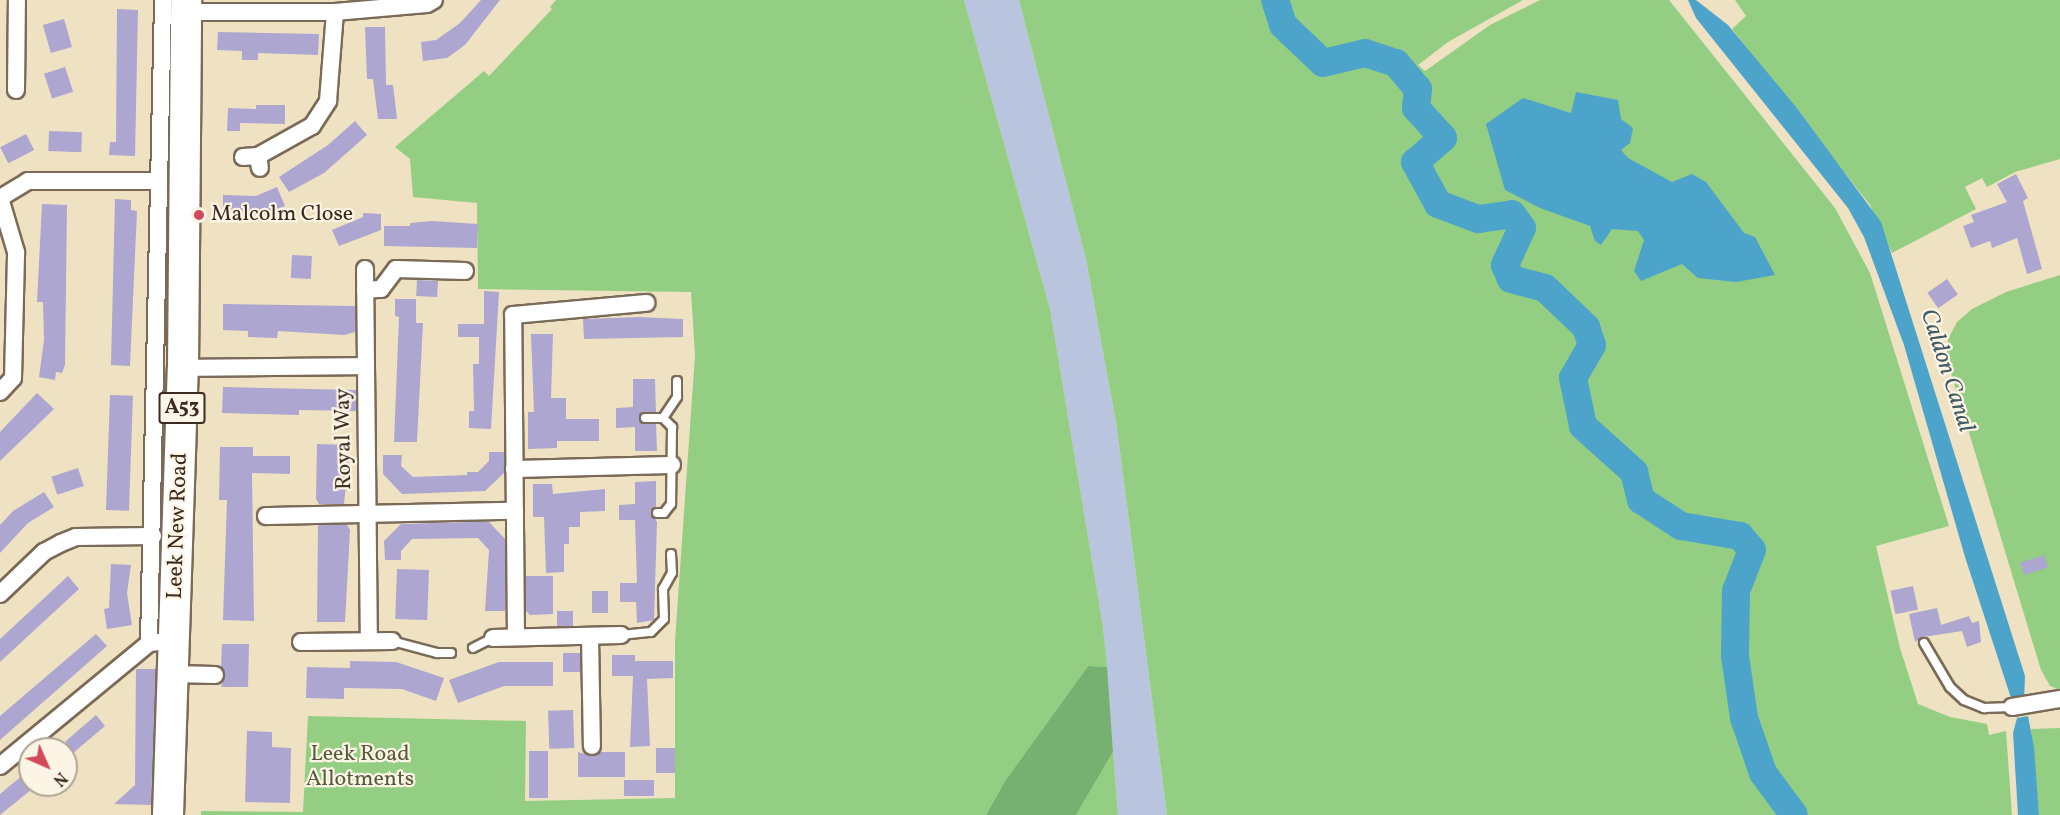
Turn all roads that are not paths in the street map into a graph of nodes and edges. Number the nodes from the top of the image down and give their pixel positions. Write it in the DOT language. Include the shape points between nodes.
graph roads {
  1 [pos="17,0"];
  2 [pos="434,0"];
  3 [pos="178,4"];
  4 [pos="380,4"];
  5 [pos="335,12"];
  6 [pos="16,90"];
  7 [pos="173,92"];
  8 [pos="254,160"];
  9 [pos="159,181"];
  10 [pos="0,198"];
  11 [pos="365,268"];
  12 [pos="465,271"];
  13 [pos="373,289"];
  14 [pos="646,303"];
  15 [pos="366,366"];
  16 [pos="183,368"];
  17 [pos="677,381"];
  18 [pos="0,392"];
  19 [pos="645,418"];
  20 [pos="663,418"];
  21 [pos="672,465"];
  22 [pos="514,469"];
  23 [pos="515,511"];
  24 [pos="368,513"];
  25 [pos="657,513"];
  26 [pos="266,516"];
  27 [pos="153,536"];
  28 [pos="671,554"];
  29 [pos="0,594"];
  30 [pos="621,635"];
  31 [pos="590,636"];
  32 [pos="516,637"];
  33 [pos="493,638"];
  34 [pos="162,641"];
  35 [pos="369,641"];
  36 [pos="392,641"];
  37 [pos="302,642"];
  38 [pos="1924,643"];
  39 [pos="473,648"];
  40 [pos="451,653"];
  41 [pos="173,674"];
  42 [pos="215,675"];
  43 [pos="2060,699"];
  44 [pos="2012,707"];
  45 [pos="591,746"];
  46 [pos="0,766"];
  47 [pos="168,815"];
  1 -- 6 [label="street"];
  2 -- 4 [label="street"];
  3 -- 5 [label="street"];
  3 -- 7 [label="highway, Leek New Road / A53"];
  4 -- 5 [label="street"];
  5 -- 8 [label="street" via="328,101 312,126"];
  7 -- 9 [label="street, Leek New Road"];
  7 -- 16 [label="highway, Leek New Road / A53"];
  9 -- 10 [label="street" via="28,181"];
  9 -- 27 [label="street, Leek New Road"];
  10 -- 18 [label="street" via="16,252 13,378"];
  11 -- 13 [label="street"];
  12 -- 13 [label="street" via="396,270"];
  13 -- 15 [label="street"];
  14 -- 22 [label="street" via="513,315"];
  15 -- 16 [label="street, Royal Way"];
  15 -- 24 [label="street, Royal Way"];
  16 -- 34 [label="highway, Leek New Road / A53"];
  17 -- 20 [label="lane" via="677,397"];
  19 -- 20 [label="lane"];
  20 -- 21 [label="lane" via="672,427"];
  21 -- 22 [label="street"];
  21 -- 25 [label="lane" via="671,504 664,513"];
  22 -- 23 [label="street"];
  23 -- 24 [label="street, Royal Way"];
  23 -- 32 [label="street"];
  24 -- 26 [label="street"];
  24 -- 35 [label="street"];
  27 -- 29 [label="street" via="76,537 44,552"];
  27 -- 34 [label="street, Leek New Road"];
  28 -- 30 [label="lane" via="672,573 663,589 664,619 651,632"];
  30 -- 31 [label="street"];
  31 -- 32 [label="street"];
  31 -- 45 [label="street"];
  32 -- 33 [label="street"];
  33 -- 39 [label="lane"];
  34 -- 41 [label="highway, Leek New Road / A53"];
  34 -- 46 [label="street"];
  35 -- 36 [label="street"];
  35 -- 37 [label="street"];
  36 -- 40 [label="lane"];
  38 -- 44 [label="lane" via="1950,687 1964,700 1984,708"];
  41 -- 42 [label="street"];
  41 -- 47 [label="highway, Leek New Road / A53"];
  43 -- 44 [label="street"];
}
